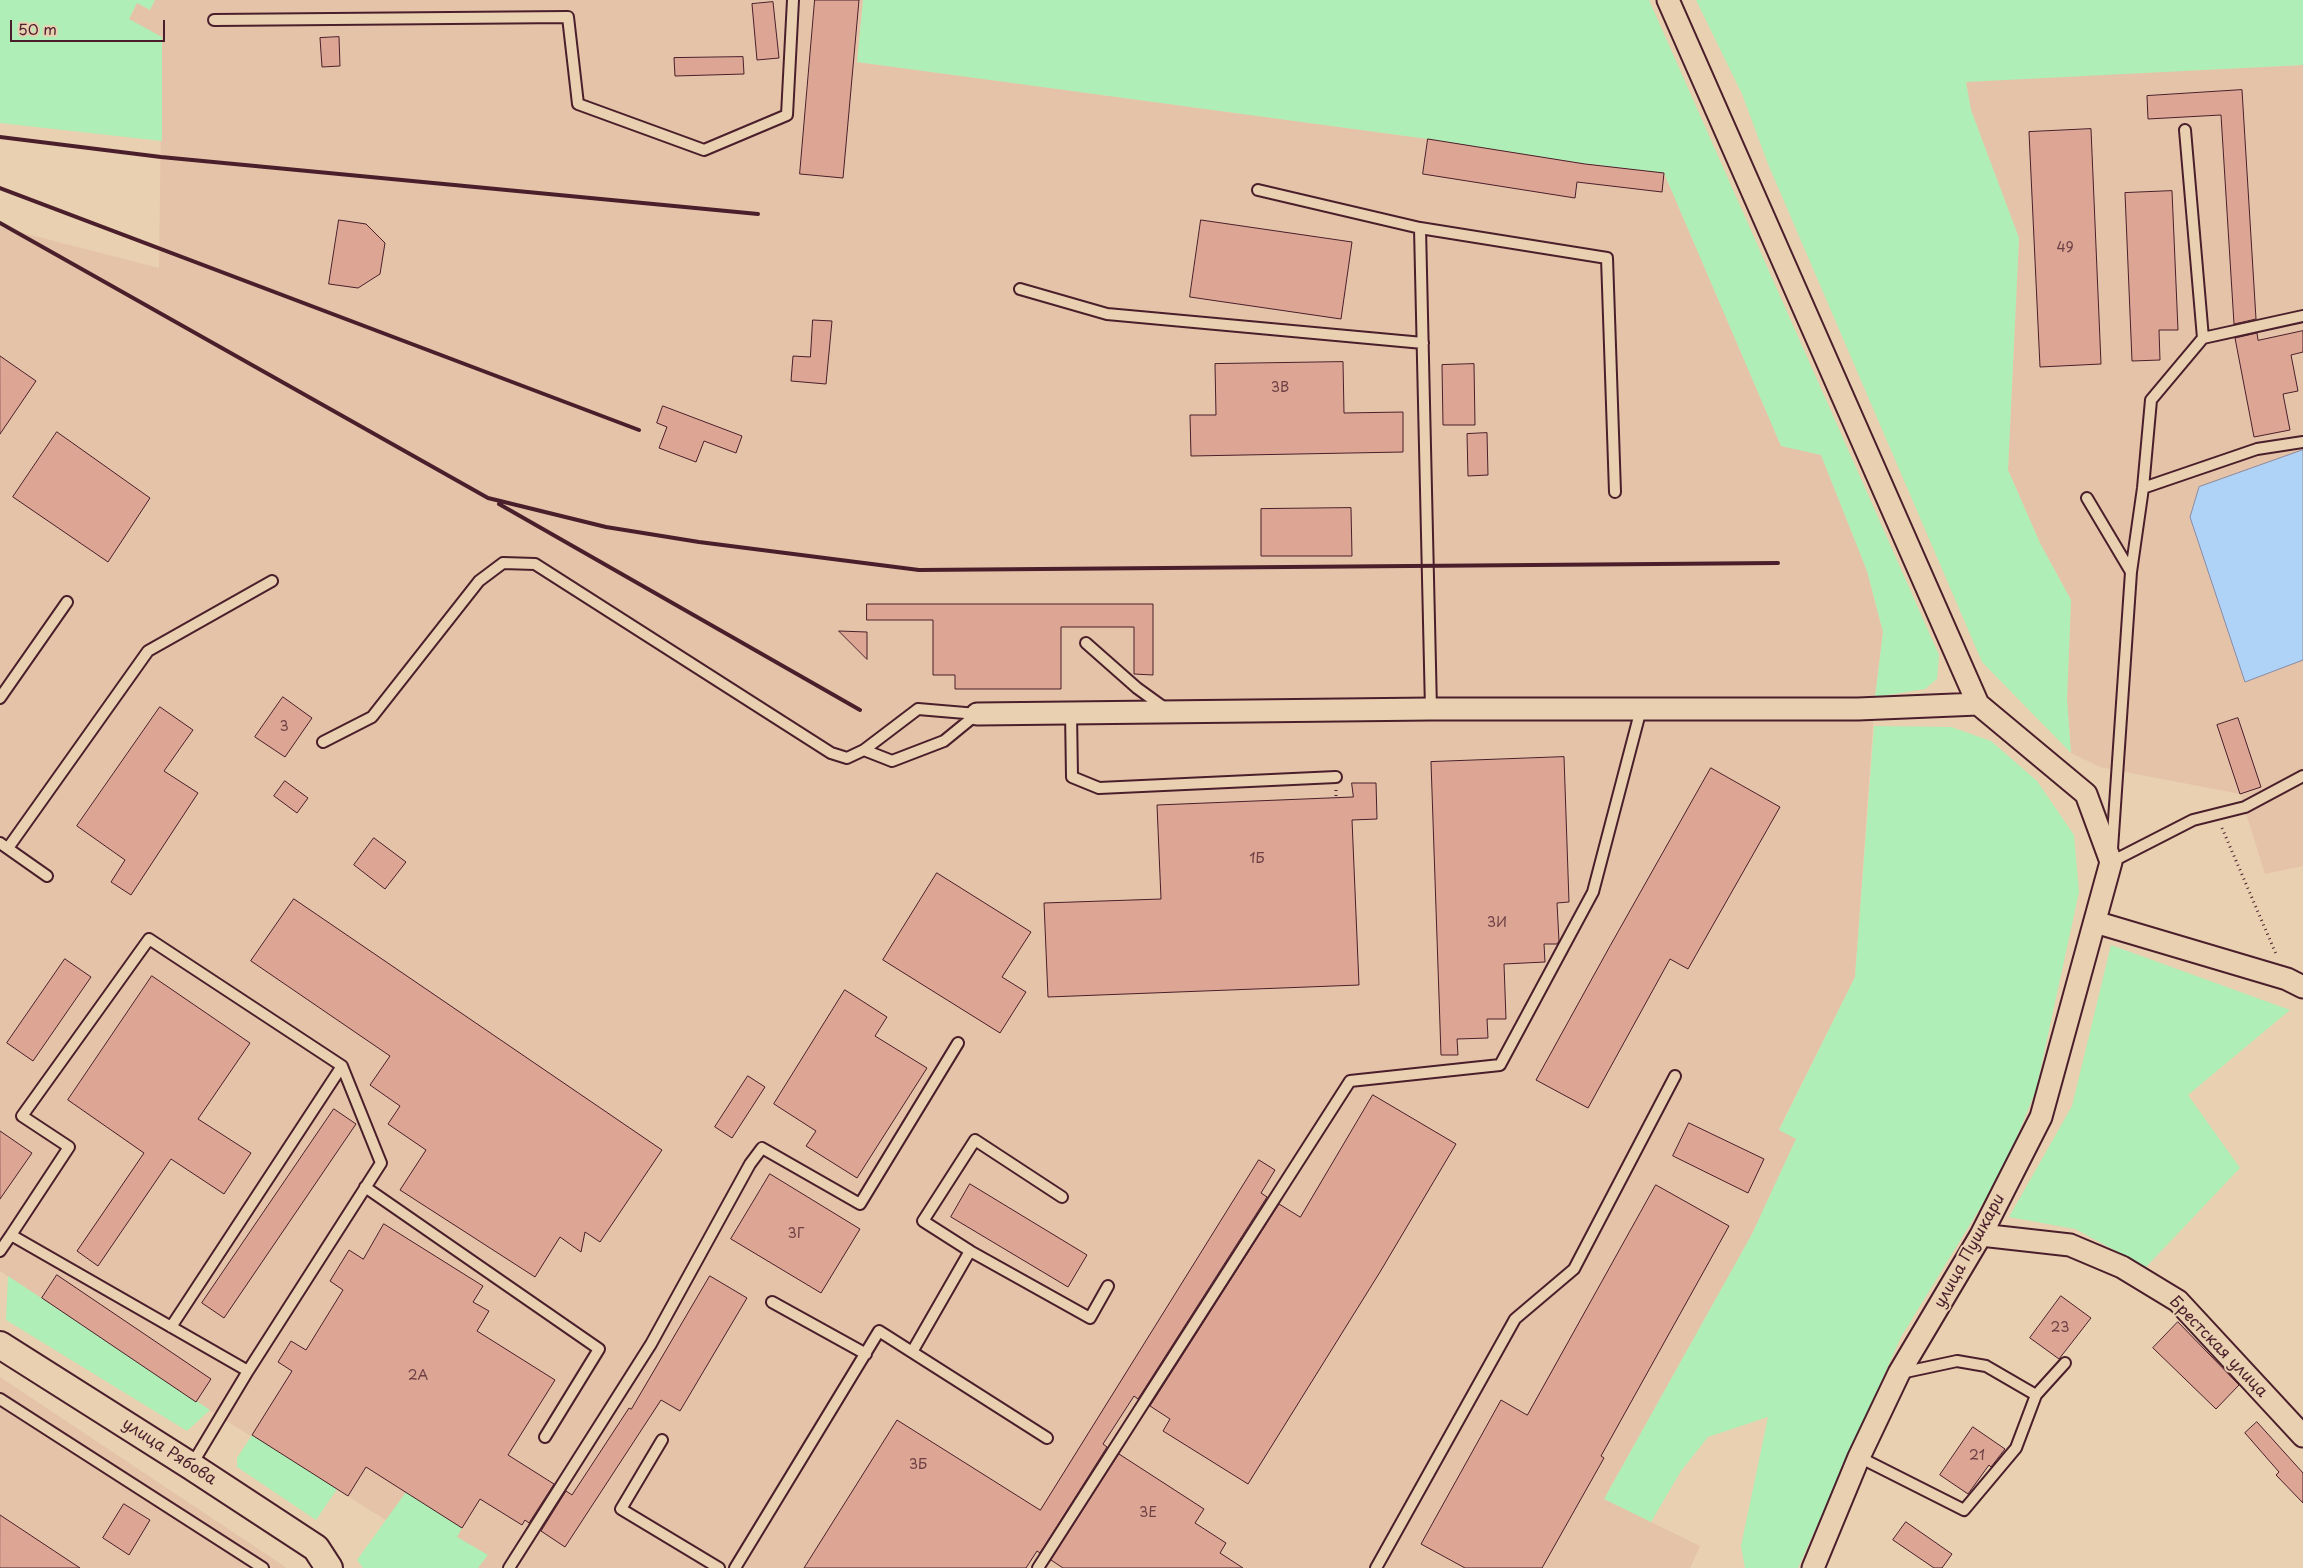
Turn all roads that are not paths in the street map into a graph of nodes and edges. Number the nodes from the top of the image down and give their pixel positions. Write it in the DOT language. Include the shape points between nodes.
graph roads {
  1 [pos="793,0"];
  2 [pos="1668,0"];
  3 [pos="214,20"];
  4 [pos="2185,130"];
  5 [pos="1258,190"];
  6 [pos="1420,228"];
  7 [pos="1020,289"];
  8 [pos="2303,316"];
  9 [pos="2204,338"];
  10 [pos="1422,342"];
  11 [pos="2303,442"];
  12 [pos="2143,488"];
  13 [pos="1615,492"];
  14 [pos="2086,498"];
  15 [pos="2131,572"];
  16 [pos="272,581"];
  17 [pos="66,602"];
  18 [pos="1086,643"];
  19 [pos="0,698"];
  20 [pos="1978,704"];
  21 [pos="1431,709"];
  22 [pos="1641,709"];
  23 [pos="1071,712"];
  24 [pos="1169,712"];
  25 [pos="977,714"];
  26 [pos="323,742"];
  27 [pos="864,750"];
  28 [pos="2303,776"];
  29 [pos="1336,777"];
  30 [pos="4,846"];
  31 [pos="2111,862"];
  32 [pos="47,876"];
  33 [pos="2096,922"];
  34 [pos="2295,983"];
  35 [pos="958,1043"];
  36 [pos="342,1066"];
  37 [pos="1675,1076"];
  38 [pos="365,1187"];
  39 [pos="1062,1198"];
  40 [pos="11,1235"];
  41 [pos="1981,1235"];
  42 [pos="970,1251"];
  43 [pos="0,1252"];
  44 [pos="1108,1286"];
  45 [pos="772,1302"];
  46 [pos="171,1327"];
  47 [pos="0,1345"];
  48 [pos="912,1352"];
  49 [pos="866,1354"];
  50 [pos="2065,1363"];
  51 [pos="248,1371"];
  52 [pos="1899,1373"];
  53 [pos="2036,1394"];
  54 [pos="0,1399"];
  55 [pos="2303,1436"];
  56 [pos="545,1437"];
  57 [pos="1048,1438"];
  58 [pos="662,1440"];
  59 [pos="1859,1458"];
  60 [pos="191,1466"];
  61 [pos="263,1568"];
  62 [pos="329,1568"];
  63 [pos="509,1568"];
  64 [pos="719,1568"];
  65 [pos="734,1568"];
  66 [pos="1038,1568"];
  67 [pos="1376,1568"];
  68 [pos="1813,1568"];
  1 -- 3 [label="lane" via="787,115 704,150 578,104 568,16"];
  2 -- 20 [label="street"];
  4 -- 9 [label="lane"];
  5 -- 6 [label="lane"];
  6 -- 10 [label="lane"];
  6 -- 13 [label="lane" via="1607,258"];
  7 -- 10 [label="lane" via="1108,314"];
  8 -- 9 [label="lane"];
  9 -- 12 [label="lane" via="2151,400"];
  10 -- 21 [label="lane"];
  11 -- 12 [label="lane" via="2256,449"];
  12 -- 15 [label="lane"];
  14 -- 15 [label="lane"];
  15 -- 31 [label="lane"];
  16 -- 30 [label="lane" via="148,651"];
  17 -- 19 [label="lane"];
  18 -- 24 [label="lane"];
  20 -- 22 [label="street" via="1858,709"];
  20 -- 31 [label="street" via="2086,794"];
  21 -- 22 [label="street"];
  21 -- 24 [label="street"];
  22 -- 66 [label="lane" via="1593,892 1500,1066 1350,1081"];
  23 -- 24 [label="street"];
  23 -- 25 [label="street"];
  23 -- 29 [label="lane" via="1072,777 1099,788"];
  25 -- 27 [label="lane" via="918,709"];
  25 -- 27 [label="lane" via="944,741 892,761"];
  26 -- 27 [label="lane" via="372,717 480,581 503,562 534,564 831,753 847,758"];
  28 -- 31 [label="lane" via="2245,807 2193,820"];
  30 -- 32 [label="lane"];
  31 -- 33 [label="street, улица Пушкари"];
  33 -- 34 [label="street"];
  33 -- 41 [label="street, улица Пушкари" via="2041,1117"];
  35 -- 63 [label="lane" via="860,1204 762,1148 750,1164 651,1344"];
  36 -- 38 [label="lane" via="381,1163"];
  36 -- 40 [label="lane" via="149,939 22,1116 69,1147"];
  36 -- 46 [label="lane"];
  37 -- 67 [label="lane" via="1574,1269 1515,1319"];
  38 -- 51 [label="lane"];
  38 -- 56 [label="lane" via="599,1349"];
  39 -- 42 [label="lane" via="974,1140 922,1220"];
  40 -- 43 [label="lane"];
  40 -- 46 [label="lane"];
  41 -- 52 [label="street, улица Пушкари"];
  41 -- 55 [label="street, Брестская улица" via="2070,1245 2122,1267 2178,1302"];
  42 -- 44 [label="lane" via="1090,1318"];
  42 -- 48 [label="lane"];
  45 -- 49 [label="lane"];
  46 -- 51 [label="lane"];
  47 -- 60 [label="street, улица Рябова"];
  48 -- 49 [label="lane" via="879,1332"];
  48 -- 57 [label="lane"];
  49 -- 65 [label="lane"];
  50 -- 53 [label="lane"];
  51 -- 60 [label="lane"];
  52 -- 53 [label="lane" via="1957,1361 1986,1366"];
  52 -- 59 [label="street, улица Пушкари"];
  53 -- 59 [label="lane" via="2016,1448 1964,1510"];
  54 -- 61 [label="lane"];
  58 -- 64 [label="lane" via="621,1509"];
  59 -- 68 [label="street, улица Пушкари"];
  60 -- 62 [label="street, улица Рябова" via="316,1548"];
}
